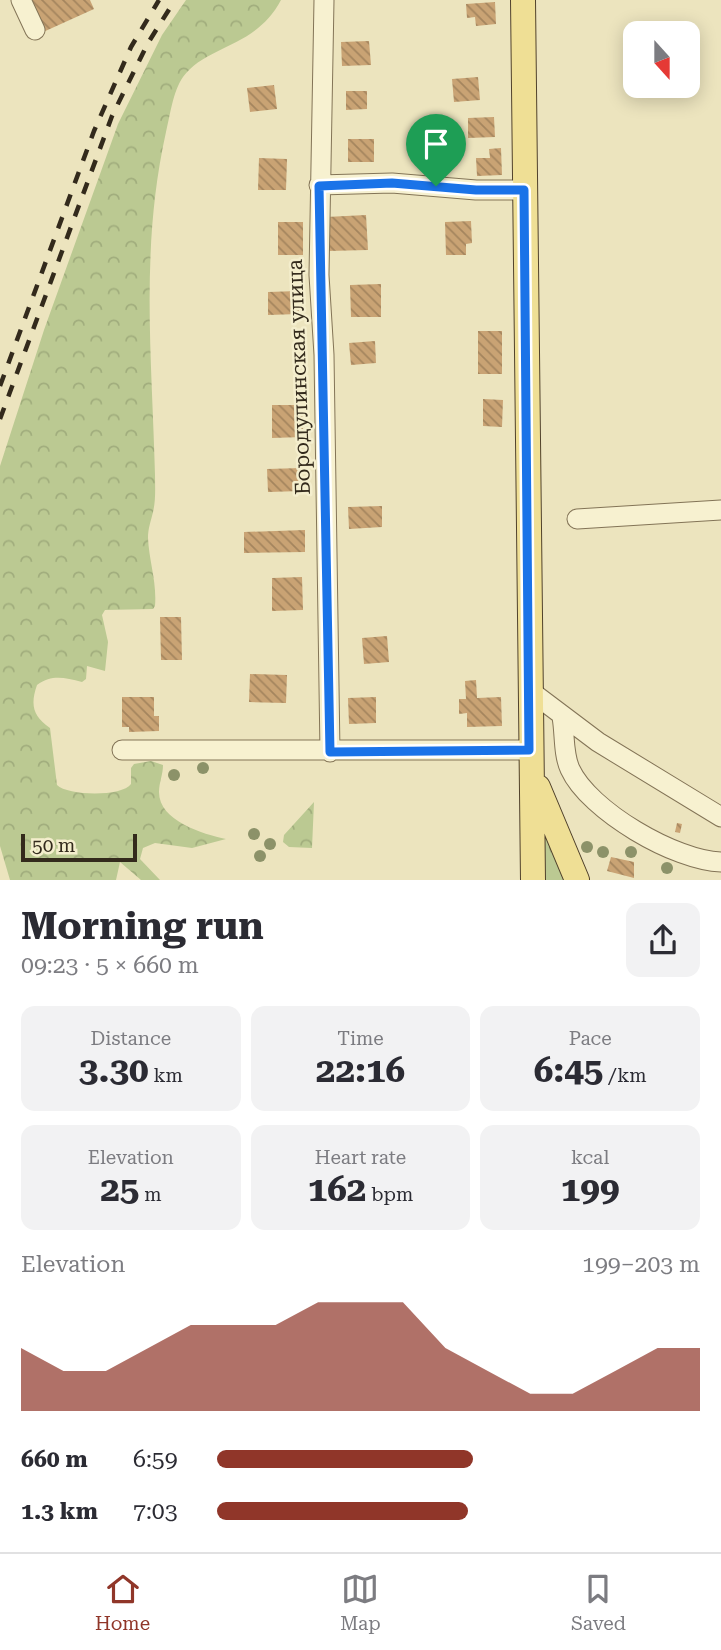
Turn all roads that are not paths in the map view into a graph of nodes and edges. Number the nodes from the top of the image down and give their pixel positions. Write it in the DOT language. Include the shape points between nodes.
graph roads {
  1 [pos="21,0"];
  2 [pos="324,0"];
  3 [pos="523,0"];
  4 [pos="35,30"];
  5 [pos="319,186"];
  6 [pos="524,190"];
  7 [pos="721,510"];
  8 [pos="577,519"];
  9 [pos="529,690"];
  10 [pos="562,717"];
  11 [pos="122,750"];
  12 [pos="330,752"];
  13 [pos="530,757"];
  14 [pos="721,817"];
  15 [pos="721,862"];
  16 [pos="533,880"];
  17 [pos="577,880"];
  1 -- 4 [label="street"];
  2 -- 5 [label="street, Бородулинская улица"];
  3 -- 6 [label="main road"];
  5 -- 6 [label="street" via="392,183"];
  5 -- 12 [label="street, Бородулинская улица"];
  6 -- 9 [label="main road"];
  7 -- 8 [label="street"];
  9 -- 10 [label="street"];
  9 -- 13 [label="main road"];
  10 -- 14 [label="street"];
  10 -- 15 [label="street" via="569,768 600,804 657,842 696,858"];
  11 -- 12 [label="street"];
  12 -- 13 [label="street"];
  13 -- 16 [label="main road"];
  13 -- 17 [label="main road" via="557,839"];
}
